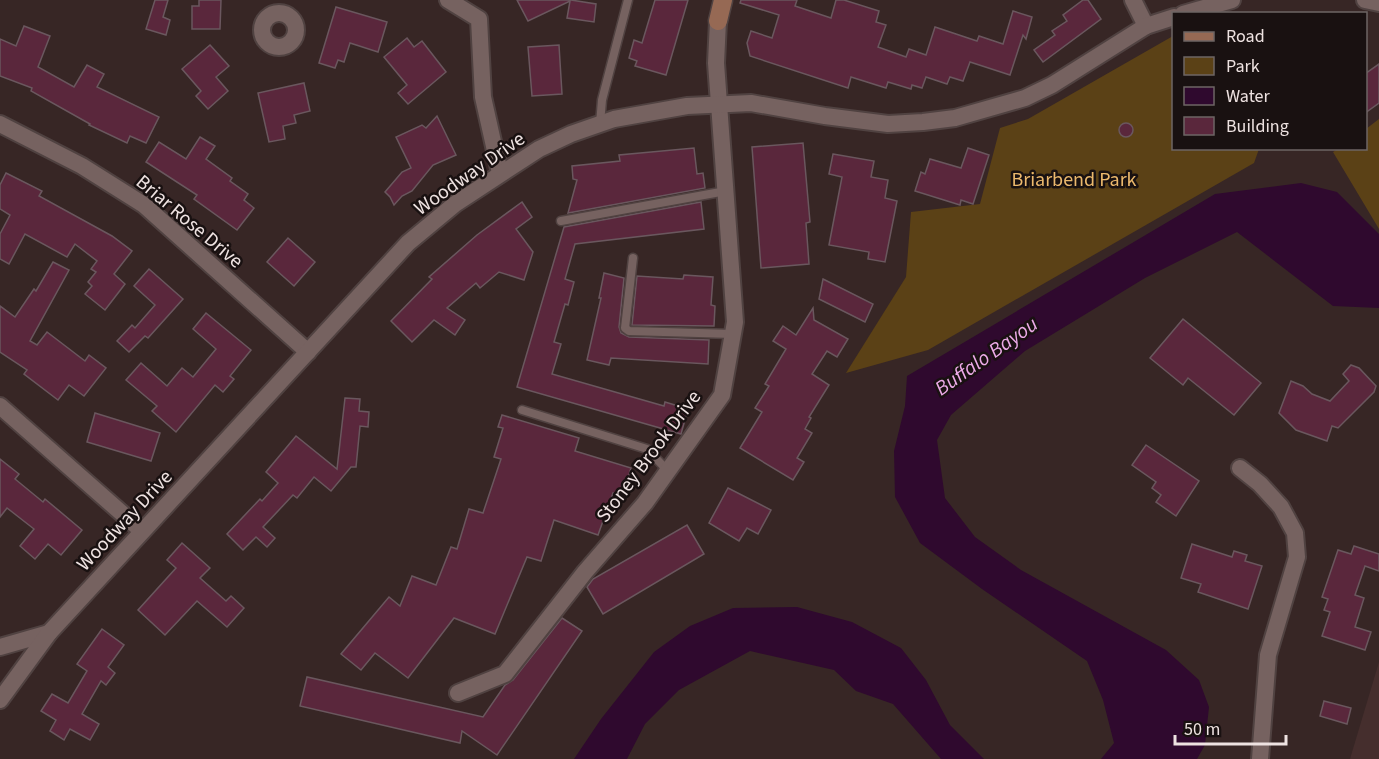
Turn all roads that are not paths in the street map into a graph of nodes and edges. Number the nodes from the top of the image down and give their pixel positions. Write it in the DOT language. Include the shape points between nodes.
graph roads {
  1 [pos="448,0"];
  2 [pos="628,0"];
  3 [pos="723,0"];
  4 [pos="1133,0"];
  5 [pos="1232,0"];
  6 [pos="1365,0"];
  7 [pos="1379,3"];
  8 [pos="1190,12"];
  9 [pos="1172,17"];
  10 [pos="718,21"];
  11 [pos="1146,26"];
  12 [pos="719,104"];
  13 [pos="0,124"];
  14 [pos="600,124"];
  15 [pos="500,173"];
  16 [pos="726,191"];
  17 [pos="561,221"];
  18 [pos="633,258"];
  19 [pos="733,334"];
  20 [pos="308,352"];
  21 [pos="0,406"];
  22 [pos="522,410"];
  23 [pos="1240,468"];
  24 [pos="668,471"];
  25 [pos="142,531"];
  26 [pos="49,633"];
  27 [pos="0,646"];
  28 [pos="0,654"];
  29 [pos="19,673"];
  30 [pos="458,693"];
  31 [pos="0,700"];
  32 [pos="1260,759"];
  1 -- 15 [label="street" via="479,19 483,97"];
  2 -- 14 [label="lane" via="602,100"];
  3 -- 10 [label="street, Stoney Brook Drive"];
  4 -- 11 [label="street"];
  5 -- 8 [label="street"];
  6 -- 7 [label="street"];
  9 -- 11 [label="street, Woodway Drive"];
  10 -- 12 [label="street, Stoney Brook Drive"];
  11 -- 12 [label="street, Woodway Drive" via="1026,98 955,118 888,124 751,103"];
  12 -- 14 [label="street, Woodway Drive" via="687,106"];
  12 -- 16 [label="street, Stoney Brook Drive"];
  13 -- 20 [label="street, Briar Rose Drive" via="82,166 144,205"];
  14 -- 15 [label="street, Woodway Drive" via="539,149"];
  15 -- 20 [label="street, Woodway Drive" via="408,243"];
  16 -- 17 [label="lane"];
  16 -- 19 [label="street, Stoney Brook Drive"];
  18 -- 19 [label="lane" via="625,328"];
  19 -- 24 [label="street, Stoney Brook Drive" via="722,395"];
  20 -- 25 [label="street, Woodway Drive"];
  21 -- 25 [label="street"];
  22 -- 24 [label="lane" via="647,449"];
  23 -- 32 [label="street" via="1281,507 1295,533 1297,557 1268,655"];
  24 -- 30 [label="street, Stoney Brook Drive" via="505,674"];
  25 -- 26 [label="street, Woodway Drive"];
  26 -- 27 [label="street"];
  26 -- 29 [label="street, Woodway Drive"];
  28 -- 29 [label="street"];
  29 -- 31 [label="street, Woodway Drive"];
}
